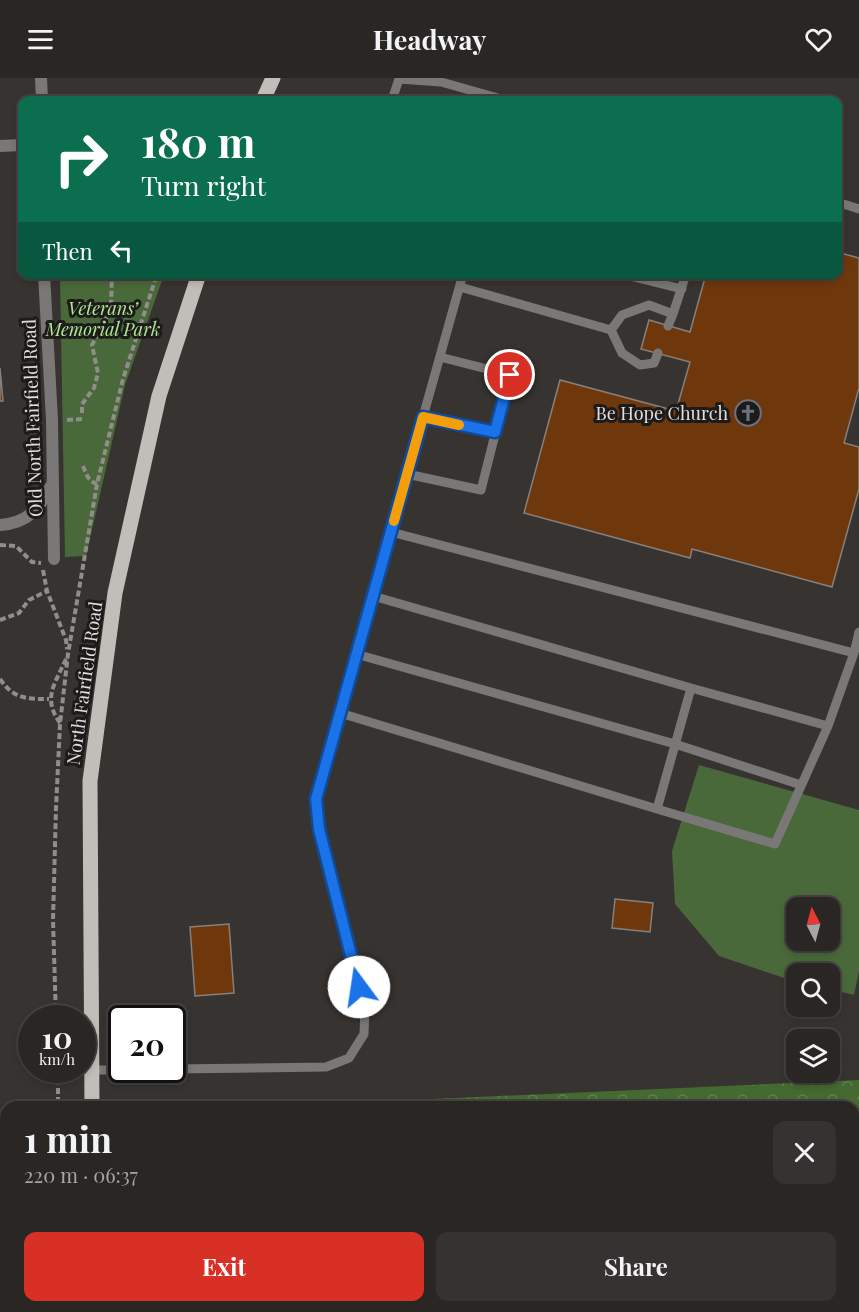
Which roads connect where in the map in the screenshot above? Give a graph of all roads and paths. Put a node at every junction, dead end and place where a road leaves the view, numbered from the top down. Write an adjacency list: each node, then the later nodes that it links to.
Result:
1 (41, 78): 3 (street)
2 (273, 78): 4 (main road)
3 (42, 96)
4 (265, 96)
5 (393, 96): 6 (lane)
6 (491, 96)
7 (18, 145): 8 (street)
8 (0, 146)
9 (842, 204): 10 (lane)
10 (859, 209)
11 (44, 279): 30 (street, Old North Fairfield Road)
12 (112, 279): 25 (path)
13 (155, 279): 31 (path)
14 (197, 279): 52 (main road, North Fairfield Road)
15 (462, 279): 18 (lane)
16 (642, 279): 19 (lane)
17 (685, 279): 19 (lane)
18 (460, 287): 22 (lane); 24 (lane)
19 (682, 289): 20 (lane)
20 (674, 314): 21 (lane); 22 (lane)
21 (668, 326)
22 (611, 330): 23 (lane)
23 (658, 353)
24 (440, 357): 26 (lane); 27 (lane)
25 (82, 413)
26 (423, 417): 27 (lane); 29 (lane)
27 (495, 432): 29 (lane)
28 (83, 466): 31 (path)
29 (407, 474): 33 (lane)
30 (53, 482): 32 (street); 34 (street, Old North Fairfield Road)
31 (97, 484): 40 (path)
32 (0, 525)
33 (391, 532): 36 (lane); 39 (lane)
34 (48, 561): 35 (path)
35 (47, 591): 37 (path); 40 (path)
36 (373, 596): 41 (lane); 43 (lane)
37 (0, 620)
38 (859, 632): 39 (lane)
39 (854, 653): 47 (lane)
40 (68, 654): 44 (path); 46 (path)
41 (357, 654): 45 (lane); 48 (lane)
42 (0, 679): 44 (path)
43 (692, 688): 47 (lane); 48 (lane)
44 (49, 699): 46 (path)
45 (340, 713): 50 (lane); 53 (lane)
46 (60, 724): 51 (path)
47 (828, 726): 49 (lane)
48 (675, 744): 49 (lane); 50 (lane)
49 (801, 785): 50 (lane)
50 (657, 809)
51 (56, 1005)
52 (92, 1005)
53 (186, 1069)
54 (58, 1083): 56 (path)
55 (92, 1083): 57 (main road, North Fairfield Road)
56 (58, 1101)
57 (92, 1101)

